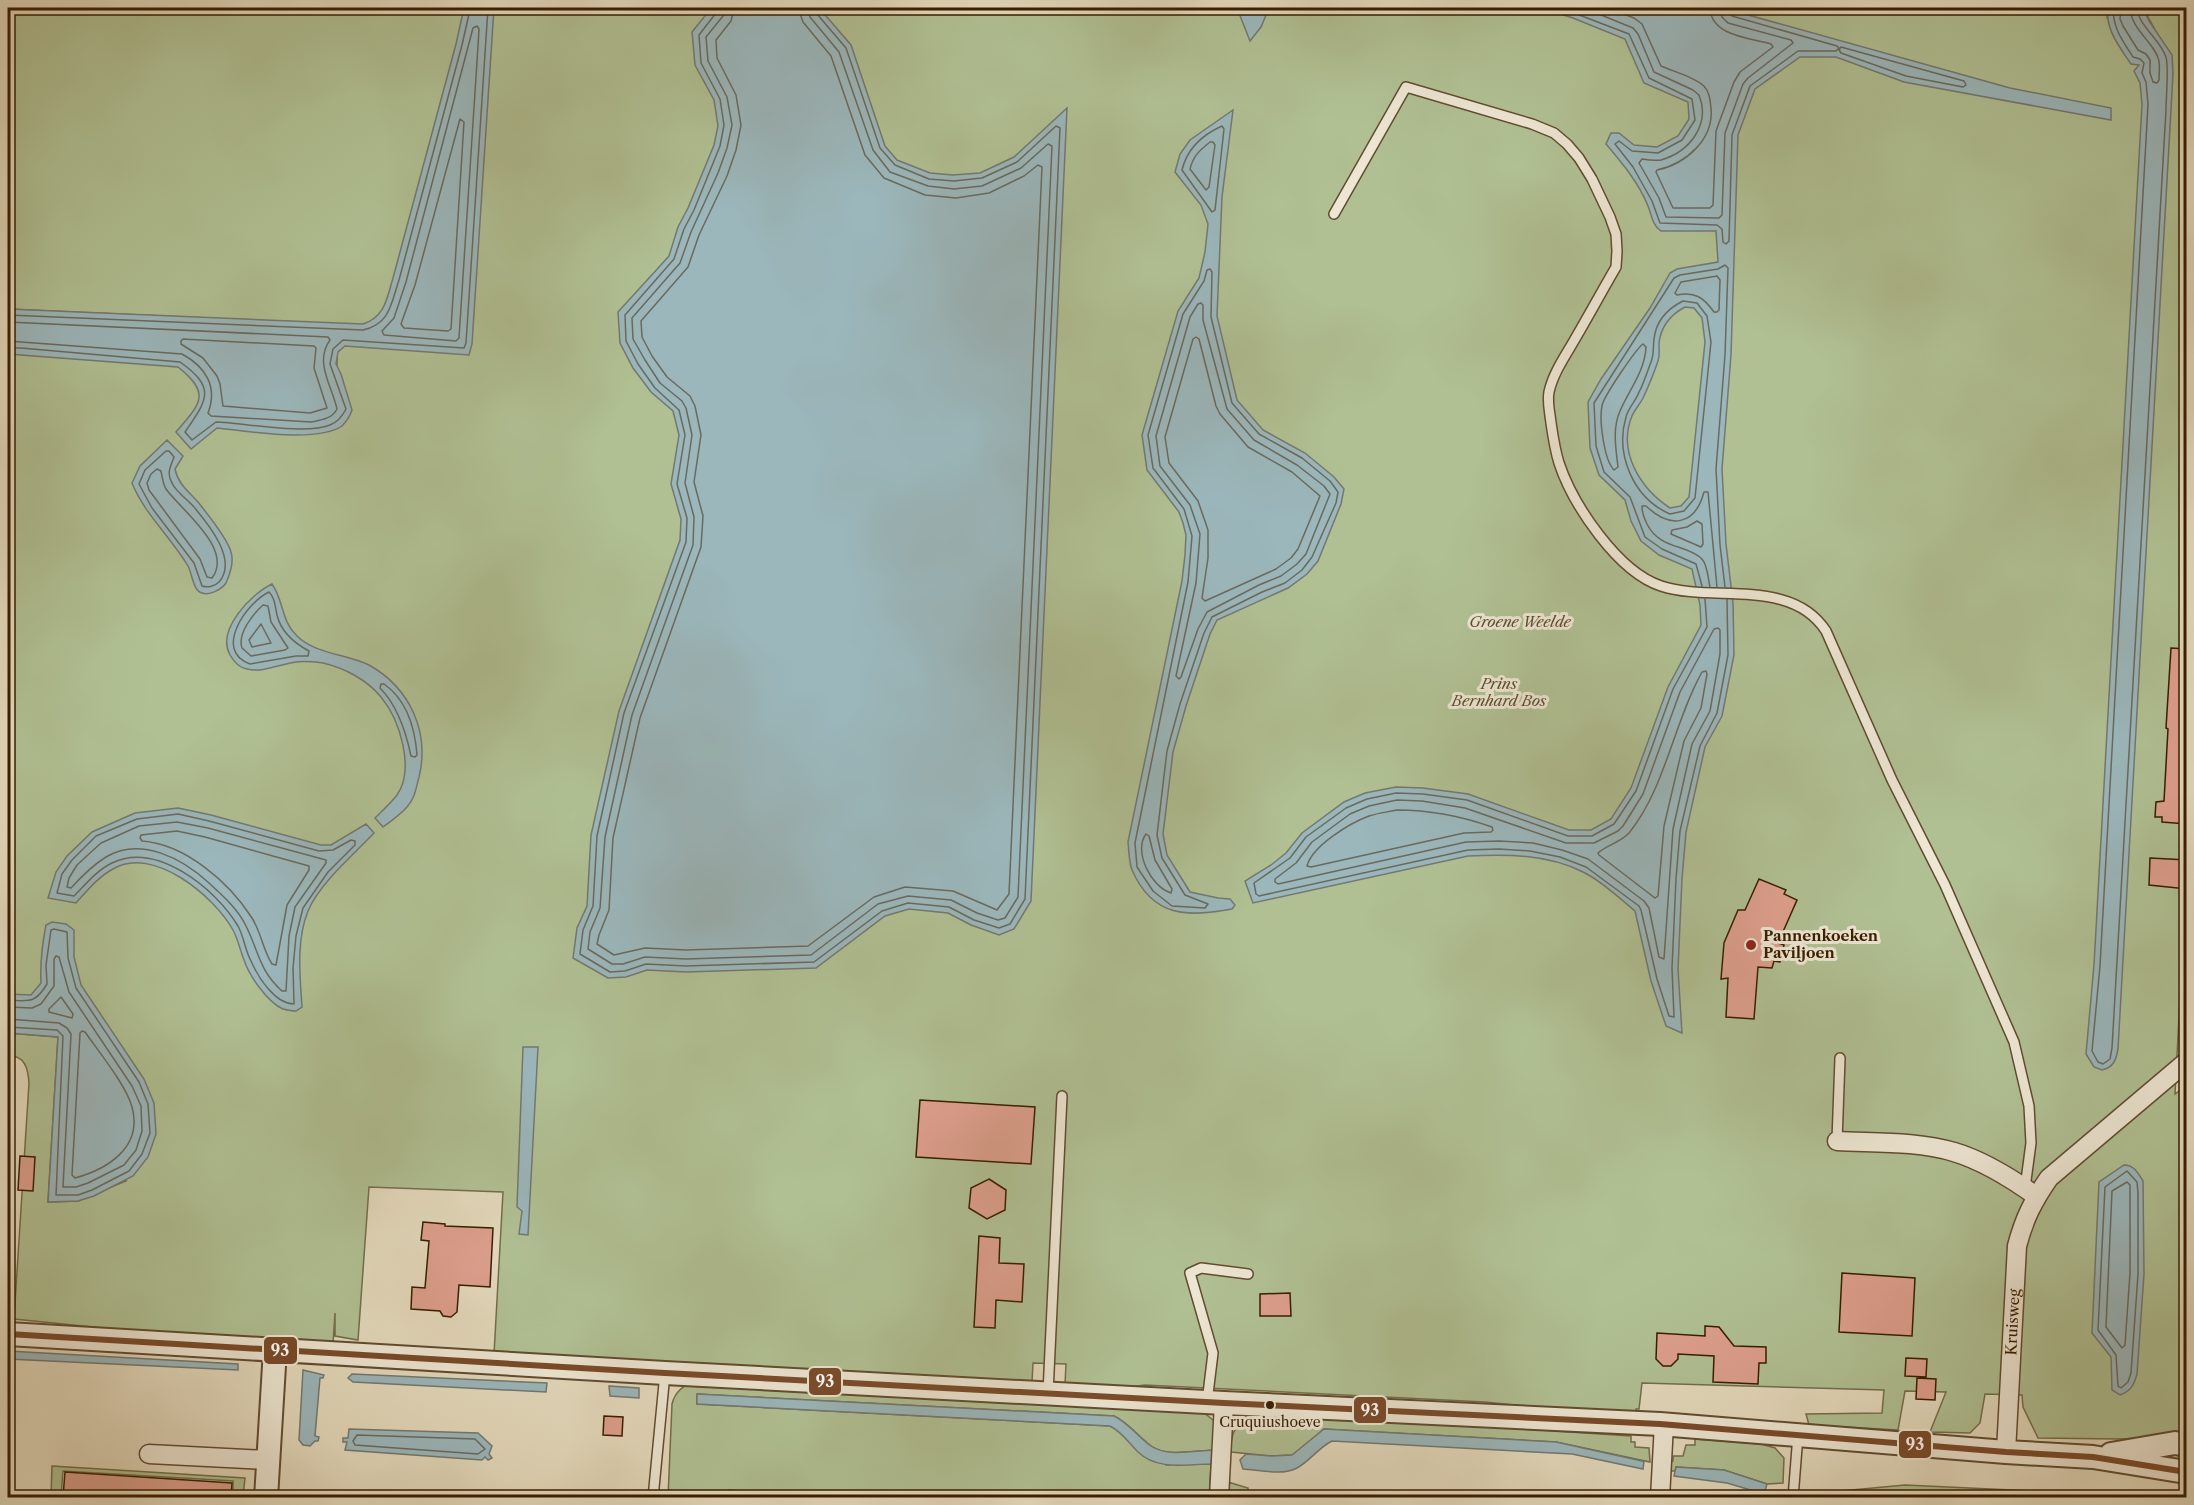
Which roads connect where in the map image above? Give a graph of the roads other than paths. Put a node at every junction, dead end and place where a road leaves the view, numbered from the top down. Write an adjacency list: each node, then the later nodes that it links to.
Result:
1 (1334, 213): 6 (lane)
2 (1840, 1058): 5 (lane)
3 (2187, 1062): 6 (street, Kruisweg)
4 (1062, 1096): 11 (lane)
5 (1837, 1141): 6 (street)
6 (2030, 1192): 16 (street, Kruisweg)
7 (1248, 1274): 12 (lane)
8 (8, 1334): 9 (street)
9 (274, 1349): 10 (street); 19 (street)
10 (665, 1373): 11 (street); 22 (lane)
11 (1048, 1393): 12 (street)
12 (1216, 1403): 13 (street); 23 (street)
13 (1664, 1424): 14 (street); 24 (street)
14 (1798, 1435): 16 (street); 25 (lane)
15 (2187, 1445): 18 (street)
16 (2006, 1452): 18 (street)
17 (150, 1454): 19 (street)
18 (2093, 1457): 20 (street)
19 (268, 1460): 21 (street)
20 (2187, 1472)
21 (266, 1497)
22 (653, 1497)
23 (1219, 1497)
24 (1660, 1497)
25 (1793, 1497)

